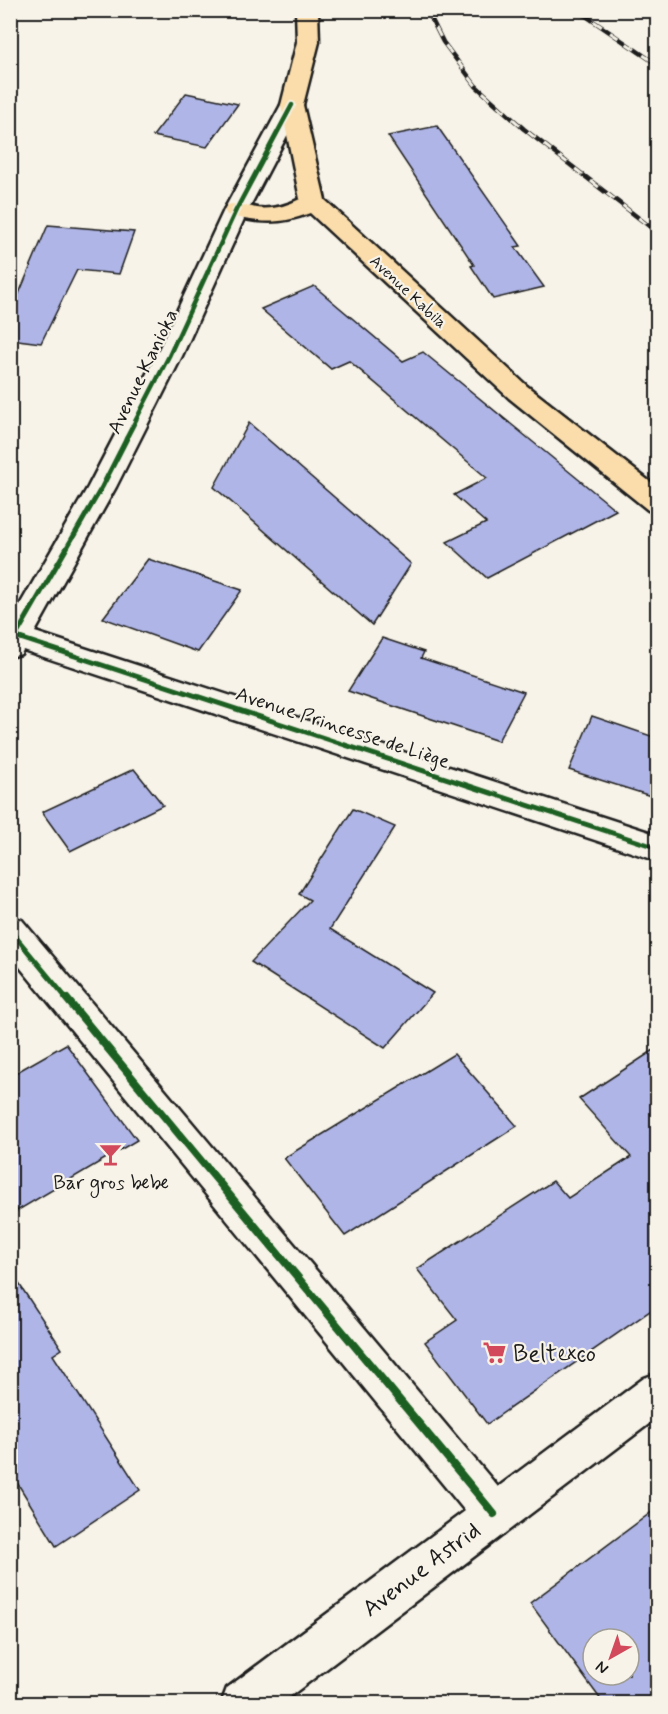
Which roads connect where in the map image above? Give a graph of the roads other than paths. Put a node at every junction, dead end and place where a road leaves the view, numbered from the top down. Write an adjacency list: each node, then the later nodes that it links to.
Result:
1 (307, 10): 2 (highway)
2 (292, 105): 3 (highway); 4 (street, Avenue Kanioka)
3 (313, 202): 4 (highway); 5 (highway, Avenue Kabila)
4 (236, 210): 6 (street, Avenue Kanioka)
5 (657, 503)
6 (14, 641): 7 (street, Avenue Princesse de Liège)
7 (657, 848)
8 (10, 930): 10 (street)
9 (657, 1392): 10 (street, Avenue Astrid)
10 (494, 1514): 11 (street, Avenue Astrid)
11 (243, 1704)

